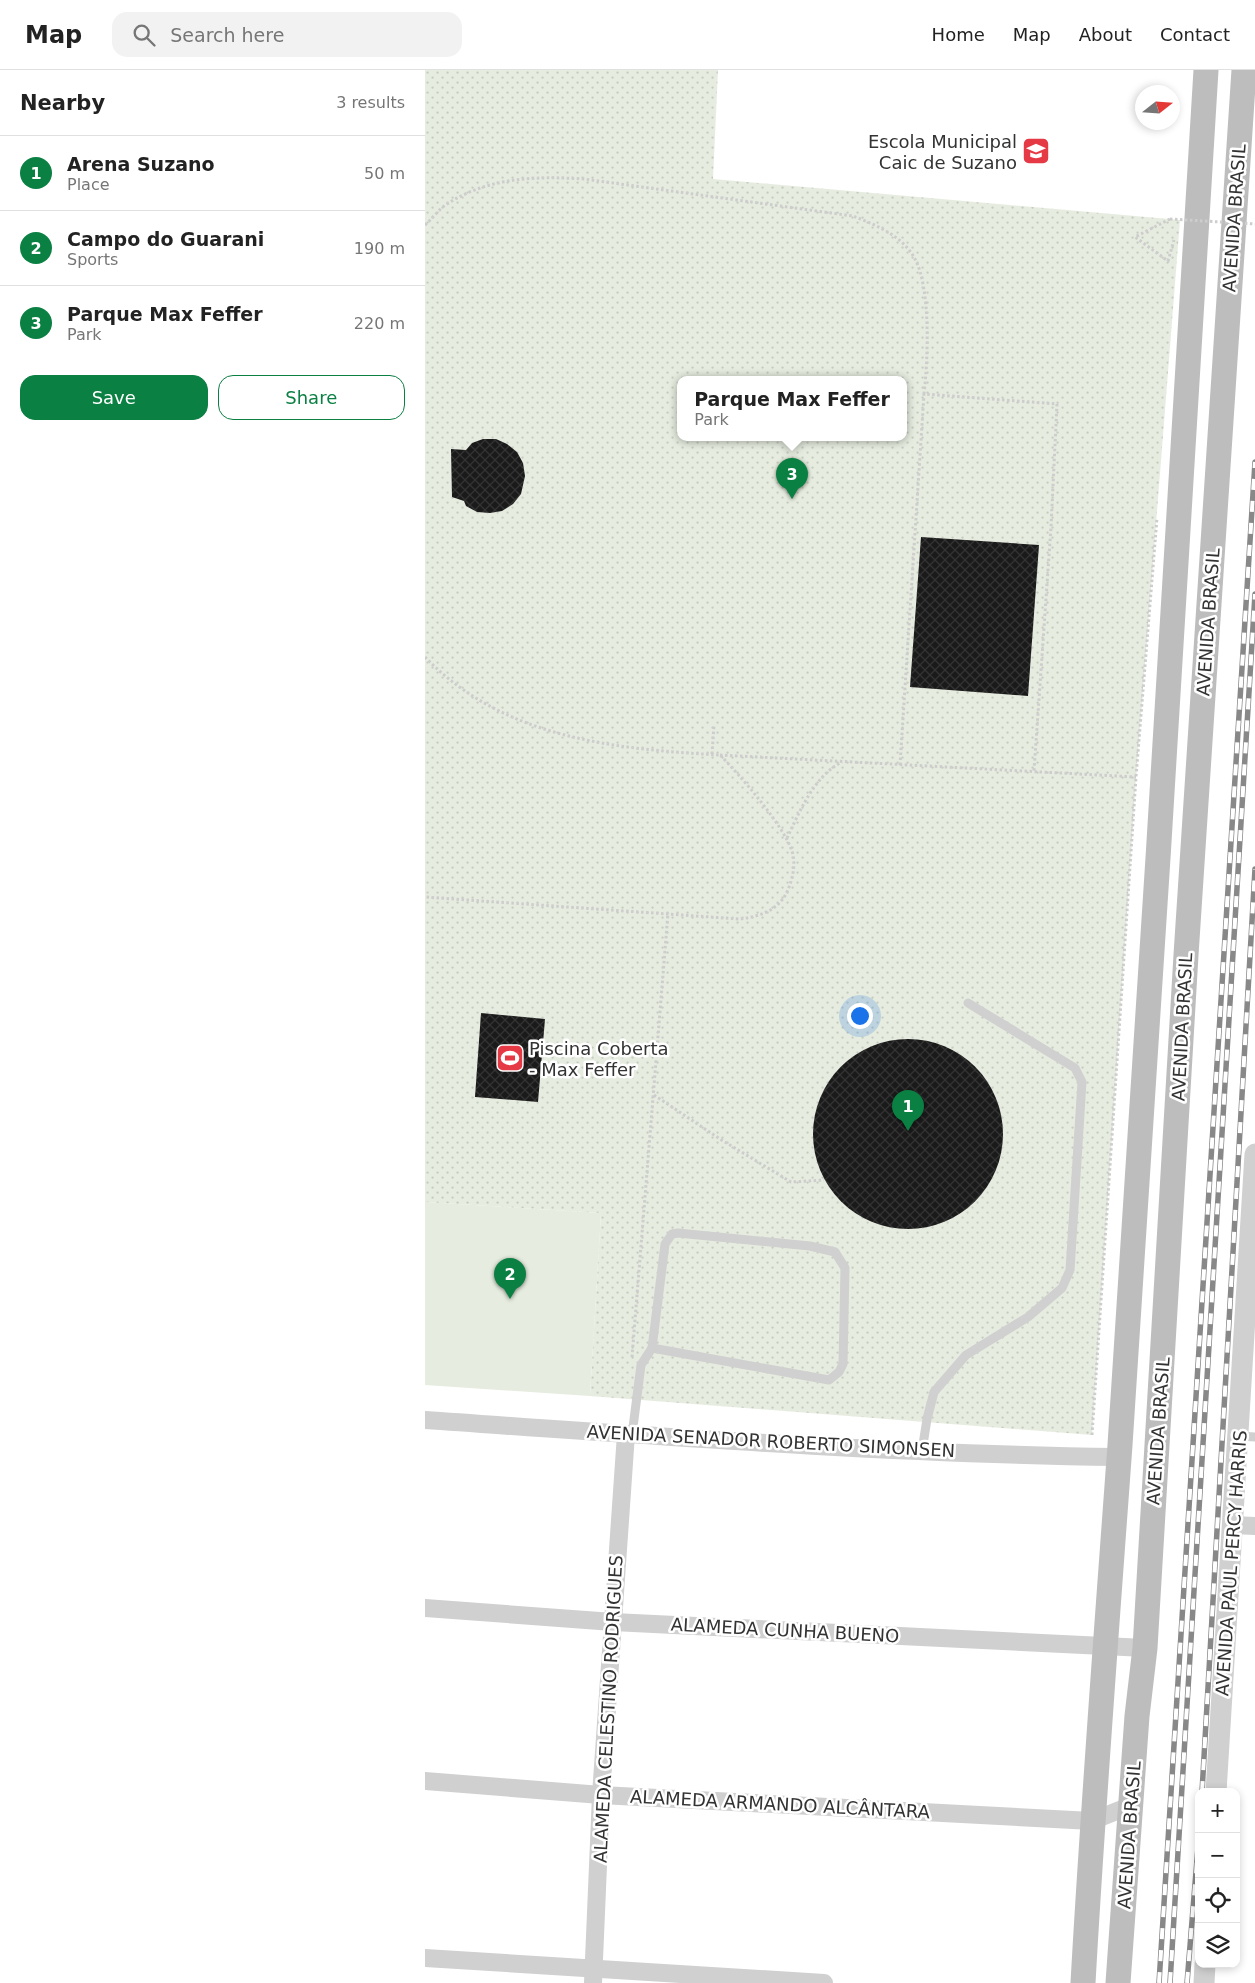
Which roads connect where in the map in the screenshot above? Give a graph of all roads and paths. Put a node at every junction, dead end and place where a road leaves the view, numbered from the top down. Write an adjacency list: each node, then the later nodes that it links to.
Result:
1 (1206, 70): 9 (main road, AVENIDA BRASIL)
2 (1244, 70): 8 (main road, AVENIDA BRASIL)
3 (1180, 220): 4 (path, bridge); 6 (path); 7 (path, bridge)
4 (1255, 224)
5 (425, 225): 10 (path)
6 (1178, 228)
7 (1175, 236)
8 (1226, 324): 9 (main road); 23 (main road, AVENIDA BRASIL)
9 (1190, 336): 22 (main road, AVENIDA BRASIL)
10 (924, 394): 17 (path); 18 (path)
11 (1157, 509): 19 (path)
12 (425, 657): 14 (path)
13 (714, 725): 14 (path)
14 (712, 754): 15 (path)
15 (720, 755): 16 (path); 20 (path)
16 (843, 762): 17 (path); 20 (path)
17 (900, 765): 18 (path)
18 (1035, 771): 19 (path)
19 (1136, 777): 36 (path)
20 (787, 839): 24 (path)
21 (425, 897): 24 (path)
22 (1154, 899): 23 (main road); 25 (main road, AVENIDA BRASIL)
23 (1189, 910): 26 (main road, AVENIDA BRASIL)
24 (668, 913): 28 (path)
25 (1151, 948): 26 (main road); 39 (main road, AVENIDA BRASIL)
26 (1186, 956): 42 (main road, AVENIDA BRASIL)
27 (968, 1003): 38 (lane)
28 (654, 1094): 30 (path); 33 (path)
29 (1255, 1154): 31 (street, AVENIDA PAUL PERCY HARRIS)
30 (824, 1180)
31 (1252, 1257): 37 (street, AVENIDA PAUL PERCY HARRIS)
32 (652, 1348): 32 (lane); 35 (lane)
33 (631, 1366)
34 (425, 1420): 35 (street, AVENIDA SENADOR ROBERTO SIMONSEN)
35 (629, 1434): 38 (street, AVENIDA SENADOR ROBERTO SIMONSEN); 44 (street, ALAMEDA CELESTINO RODRIGUES)
36 (1092, 1435)
37 (1247, 1437): 40 (street, AVENIDA PAUL PERCY HARRIS)
38 (922, 1451): 39 (street, AVENIDA SENADOR ROBERTO SIMONSEN)
39 (1118, 1457): 42 (main road); 45 (main road, AVENIDA BRASIL)
40 (1233, 1524): 41 (street); 48 (street, AVENIDA PAUL PERCY HARRIS)
41 (1255, 1526)
42 (1151, 1530): 46 (main road, AVENIDA BRASIL)
43 (425, 1608): 44 (street, ALAMEDA CUNHA BUENO)
44 (613, 1622): 45 (street, ALAMEDA CUNHA BUENO); 49 (street, ALAMEDA CELESTINO RODRIGUES)
45 (1106, 1648): 46 (street, ALAMEDA CUNHA BUENO); 51 (main road, AVENIDA BRASIL)
46 (1145, 1648): 50 (main road, AVENIDA BRASIL)
47 (425, 1781): 49 (street, ALAMEDA ARMANDO ALCÂNTARA)
48 (1216, 1788)
49 (601, 1795): 51 (street, ALAMEDA ARMANDO ALCÂNTARA); 54 (street, ALAMEDA CELESTINO RODRIGUES)
50 (1132, 1804): 51 (street, ALAMEDA ARMANDO ALCÂNTARA); 55 (main road, AVENIDA BRASIL)
51 (1092, 1821): 57 (main road, AVENIDA BRASIL)
52 (425, 1958): 54 (street)
53 (1205, 1968): 58 (street)
54 (593, 1976): 56 (street)
55 (1116, 1982)
56 (824, 1983)
57 (1083, 1983)
58 (1204, 1983)

